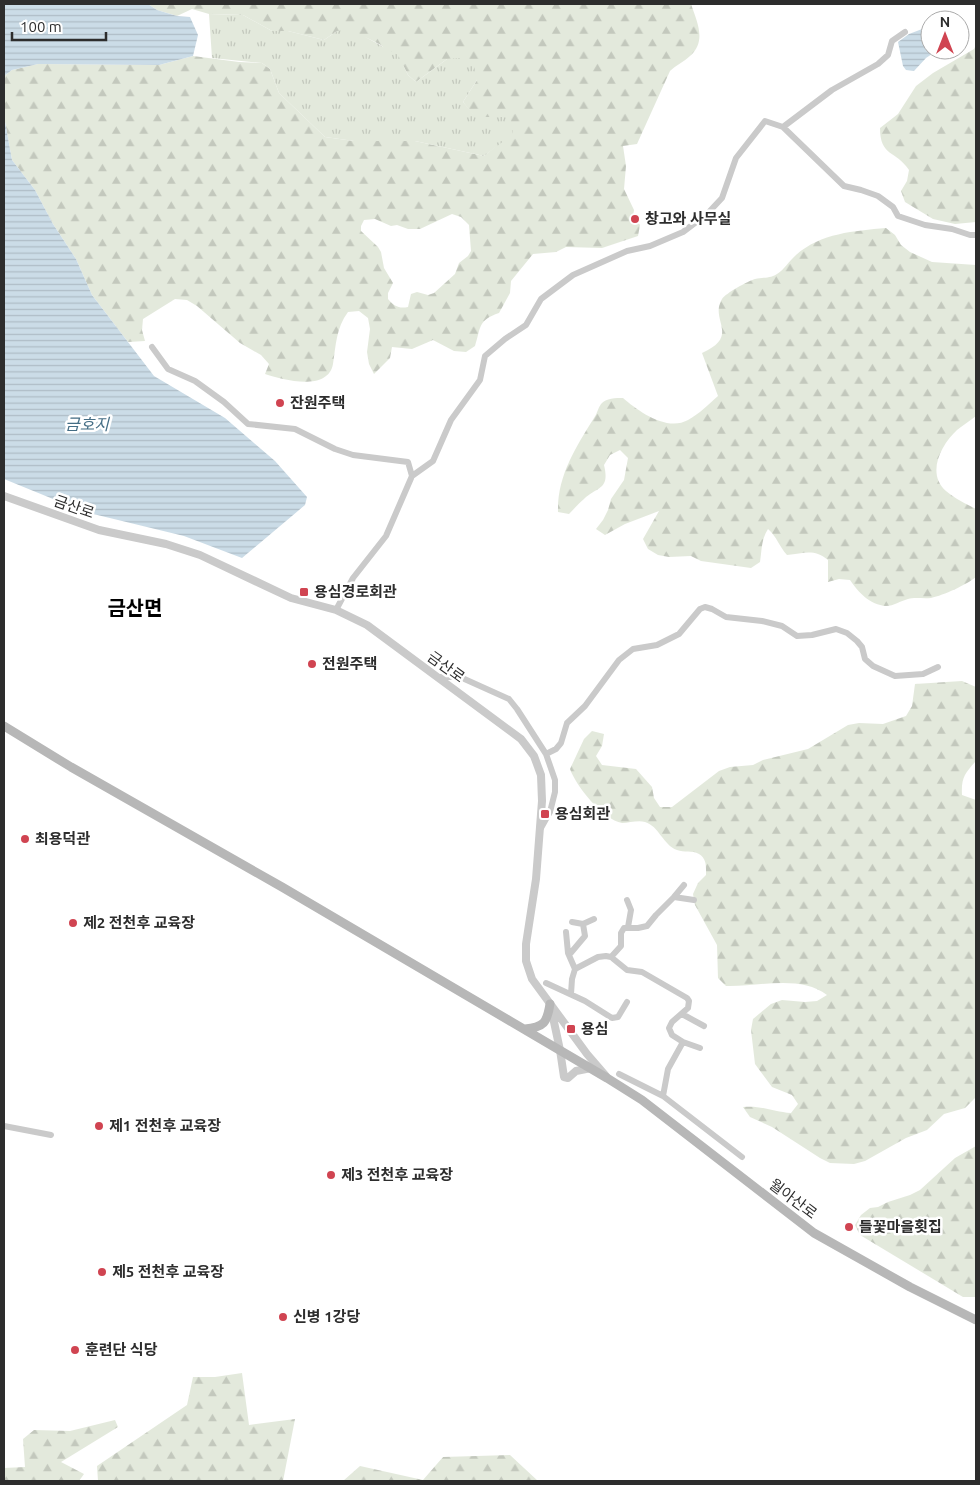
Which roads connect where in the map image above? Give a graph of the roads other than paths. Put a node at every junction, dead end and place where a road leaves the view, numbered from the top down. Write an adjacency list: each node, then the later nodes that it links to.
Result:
1 (905, 32): 2 (street)
2 (784, 127): 3 (street); 5 (street)
3 (976, 235)
4 (152, 347): 5 (street)
5 (412, 476): 7 (street)
6 (4, 496): 7 (street, 금산로)
7 (336, 610): 9 (street, 금산로)
8 (938, 667): 11 (street)
9 (438, 677): 11 (street); 12 (street, 금산로)
10 (4, 726): 31 (main road, 월아산로)
11 (546, 754): 12 (street)
12 (541, 828): 28 (street, 금산로)
13 (684, 885): 14 (street)
14 (674, 897): 16 (street); 20 (street)
15 (627, 900): 20 (street)
16 (694, 900)
17 (594, 919): 19 (street)
18 (572, 922): 19 (street)
19 (583, 924): 22 (street)
20 (628, 927): 23 (street)
21 (566, 932): 22 (street)
22 (569, 955): 24 (street)
23 (611, 957): 24 (street); 29 (street)
24 (575, 969): 26 (street)
25 (546, 983): 26 (street)
26 (571, 994): 27 (street)
27 (627, 1002)
28 (550, 1004): 31 (main road); 34 (street); 37 (street, 금산로)
29 (682, 1014): 30 (street); 32 (street)
30 (704, 1026)
31 (525, 1029): 34 (main road, 월아산로)
32 (683, 1042): 33 (street); 38 (street)
33 (700, 1048)
34 (560, 1050): 35 (main road, 월아산로); 35 (street)
35 (591, 1068): 37 (main road, 월아산로)
36 (619, 1074): 38 (street)
37 (607, 1078): 42 (main road, 월아산로)
38 (663, 1096): 41 (street)
39 (4, 1126): 40 (street)
40 (51, 1135)
41 (742, 1158)
42 (976, 1320)

